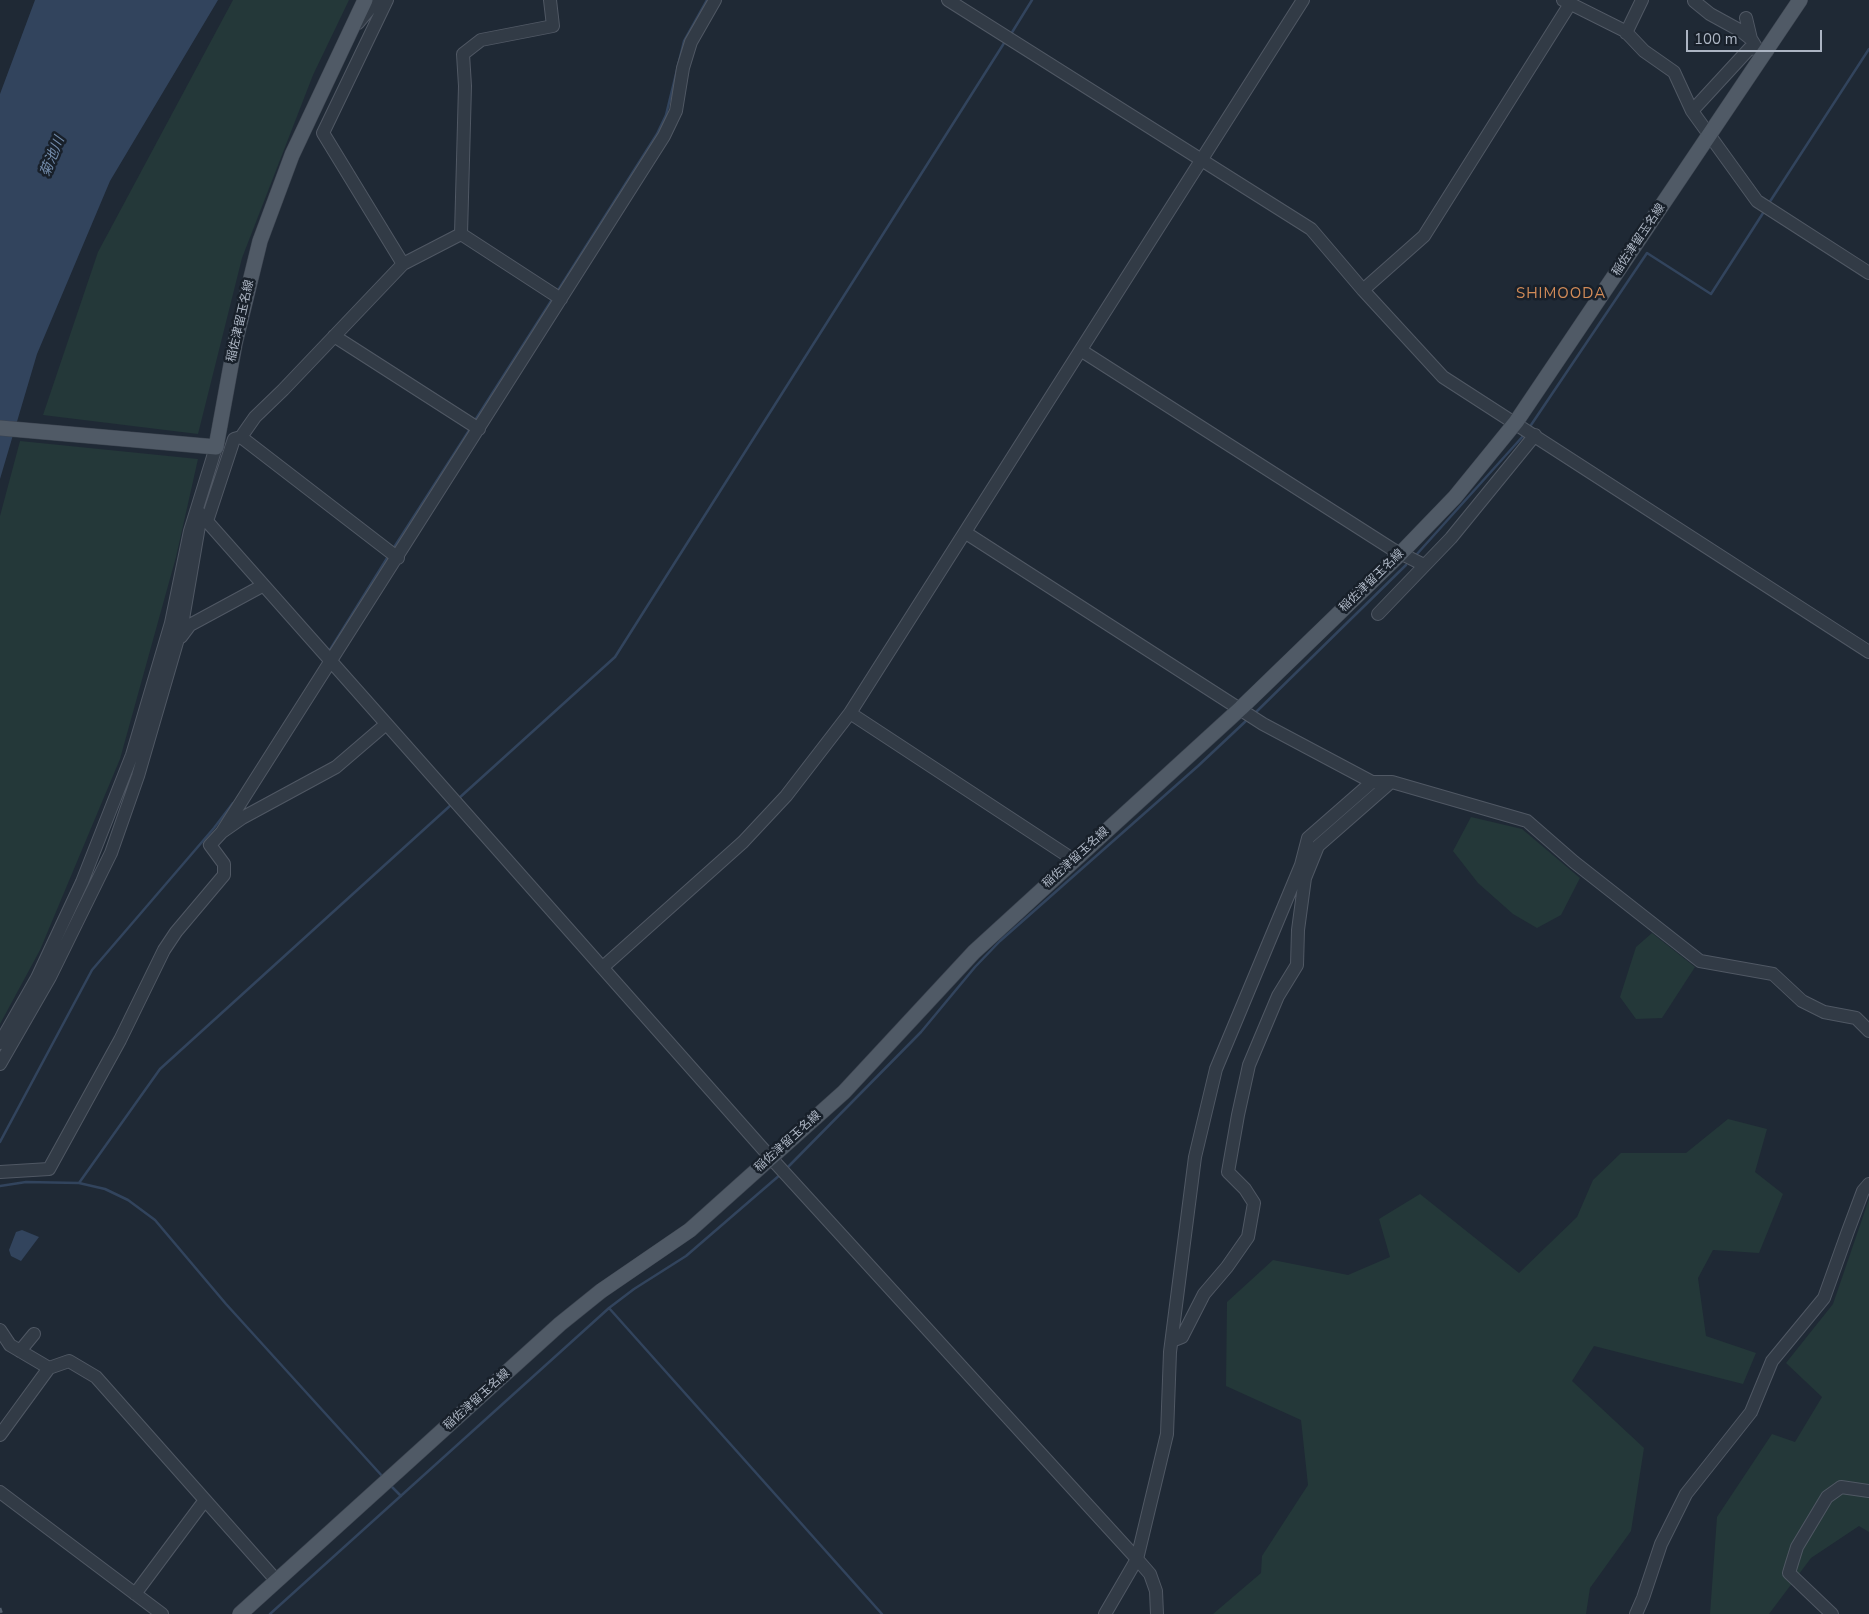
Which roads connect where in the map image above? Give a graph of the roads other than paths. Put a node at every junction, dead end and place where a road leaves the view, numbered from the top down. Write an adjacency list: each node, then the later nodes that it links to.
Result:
1 (366, 0): 14 (main road, 稲佐津留玉名線)
2 (377, 0): 14 (street)
3 (388, 0): 20 (street)
4 (550, 0): 19 (street)
5 (716, 0): 23 (street)
6 (948, 0): 18 (street)
7 (1303, 0): 18 (street)
8 (1642, 0): 13 (street)
9 (1800, 0): 15 (main road, 稲佐津留玉名線)
10 (1694, 1): 15 (street)
11 (1574, 3): 13 (street); 22 (street)
12 (1746, 18): 15 (street)
13 (1626, 32): 16 (street)
14 (350, 33): 31 (main road, 稲佐津留玉名線)
15 (1758, 46): 16 (street); 17 (main road, 稲佐津留玉名線)
16 (1692, 111): 17 (street)
17 (1710, 135): 21 (street); 26 (main road, 稲佐津留玉名線)
18 (1202, 160): 22 (street); 25 (street)
19 (461, 234): 20 (street); 23 (street)
20 (403, 264): 24 (street)
21 (1869, 273)
22 (1363, 290): 26 (street)
23 (557, 296): 27 (street)
24 (334, 336): 27 (street); 30 (street)
25 (1082, 351): 33 (street); 35 (street)
26 (1517, 423): 29 (street); 35 (main road, 稲佐津留玉名線)
27 (474, 426): 34 (street)
28 (0, 428): 31 (main road)
29 (1534, 435): 36 (street); 40 (street)
30 (241, 437): 32 (street); 34 (street)
31 (216, 447): 32 (street)
32 (201, 515): 37 (street); 39 (street); 51 (street)
33 (966, 533): 42 (street); 43 (street)
34 (393, 554): 41 (street)
35 (1400, 554): 36 (street); 43 (main road, 稲佐津留玉名線)
36 (1424, 566): 38 (street)
37 (262, 586): 39 (street); 41 (street)
38 (1378, 614)
39 (177, 643): 52 (street)
40 (1869, 652)
41 (330, 663): 44 (street); 47 (street)
42 (850, 713): 48 (street); 49 (street)
43 (1248, 714): 45 (street); 48 (main road, 稲佐津留玉名線)
44 (385, 725): 47 (street); 49 (street)
45 (1372, 782): 46 (street); 58 (street)
46 (1391, 782): 50 (street); 58 (street)
47 (222, 832): 54 (street)
48 (1074, 860): 53 (main road, 稲佐津留玉名線)
49 (603, 967): 53 (street)
50 (1869, 1032)
51 (0, 1043)
52 (0, 1064)
53 (779, 1166): 65 (street); 66 (main road, 稲佐津留玉名線)
54 (0, 1172)
55 (1869, 1184): 72 (street)
56 (0, 1330): 59 (street)
57 (34, 1334): 59 (street)
58 (1172, 1341): 65 (street)
59 (20, 1351): 60 (street)
60 (49, 1368): 61 (street); 64 (street)
61 (0, 1434)
62 (1869, 1491): 73 (street)
63 (0, 1492): 67 (street)
64 (205, 1500): 66 (street); 67 (street)
65 (1137, 1559): 70 (street); 71 (street)
66 (276, 1580): 69 (main road, 稲佐津留玉名線)
67 (135, 1594): 68 (street)
68 (162, 1614)
69 (240, 1614)
70 (1106, 1614)
71 (1157, 1614)
72 (1636, 1614)
73 (1832, 1614)

